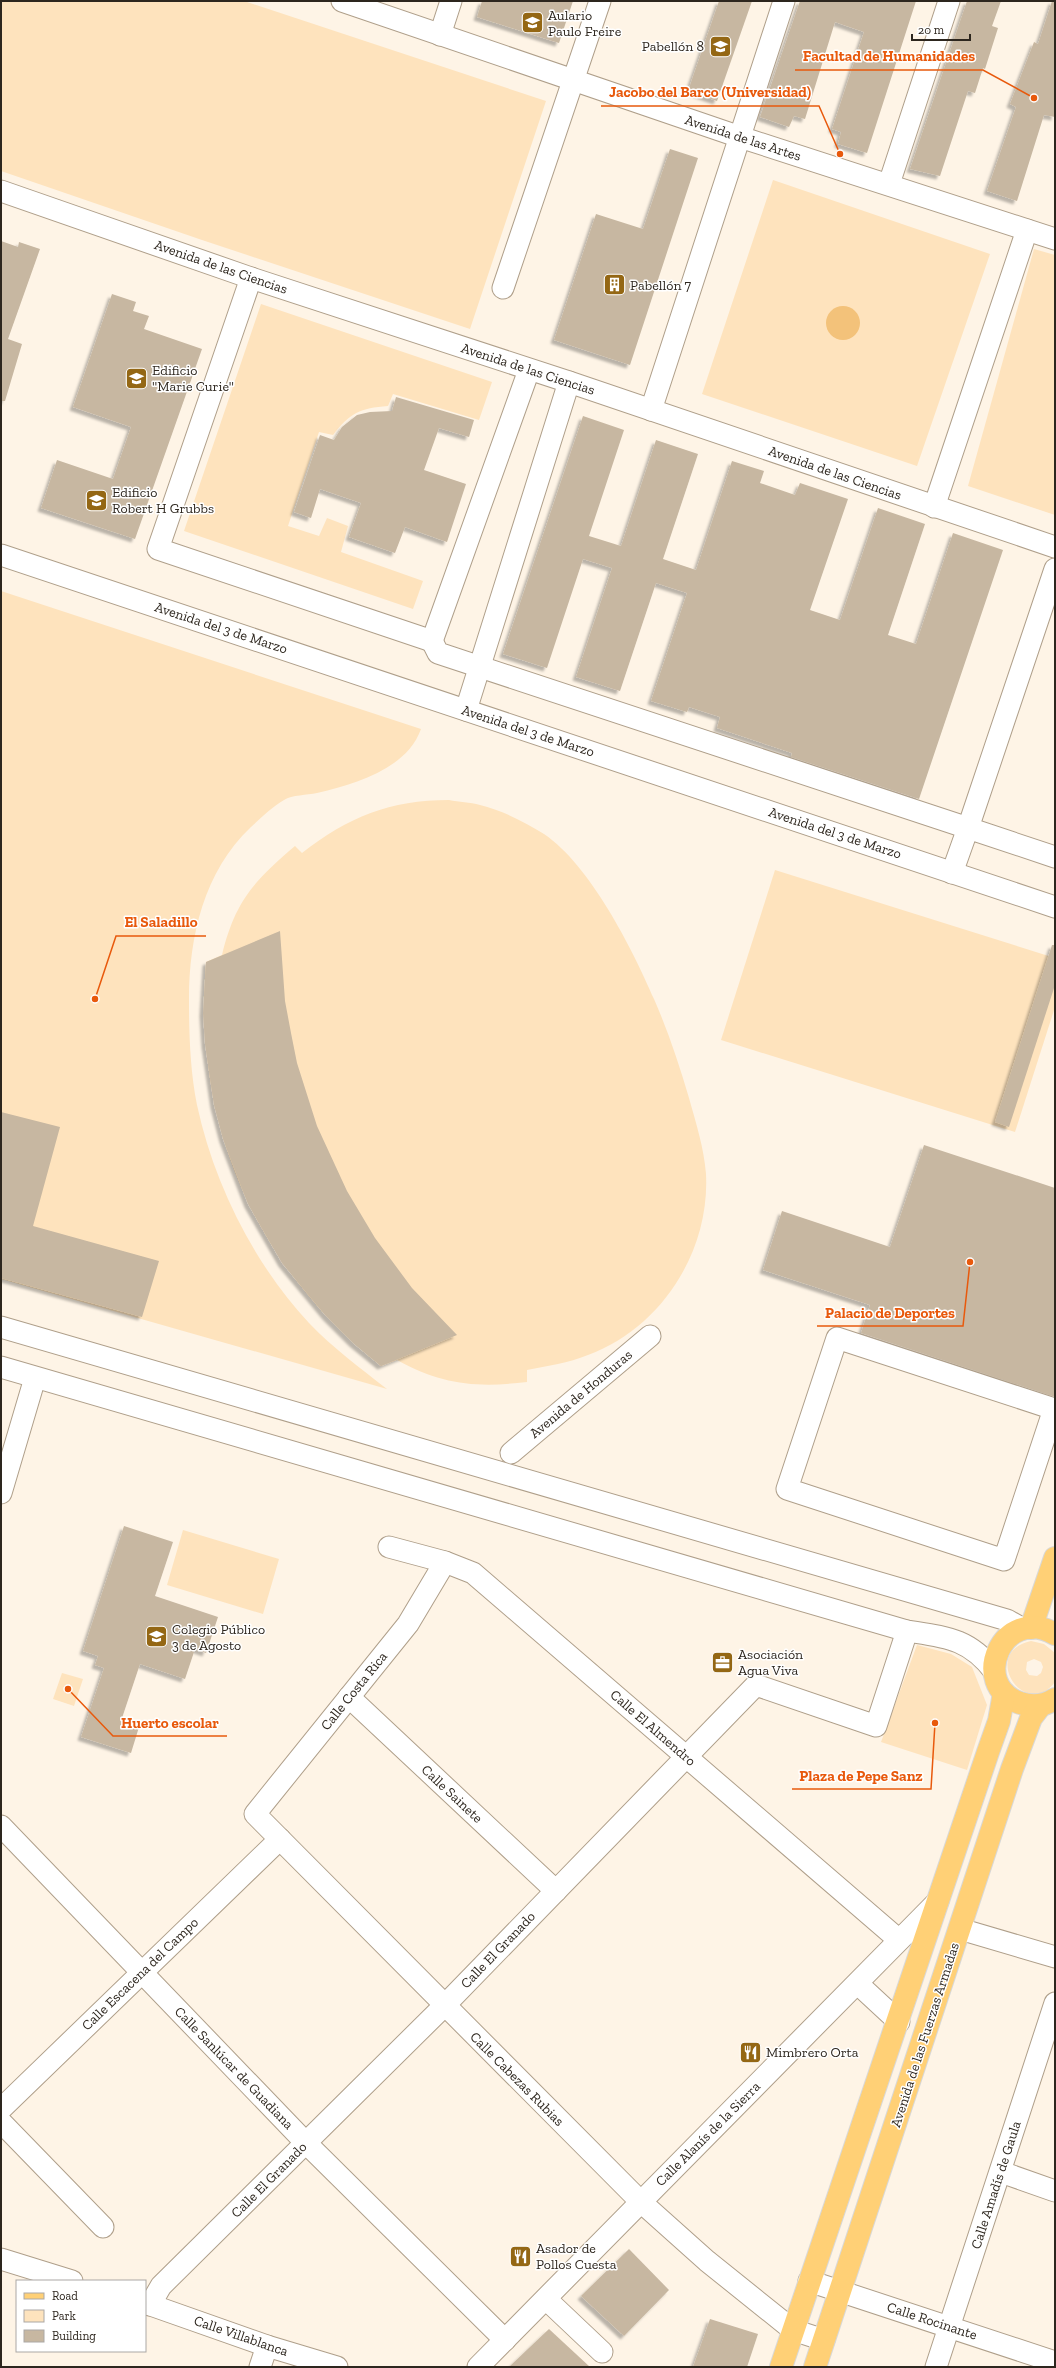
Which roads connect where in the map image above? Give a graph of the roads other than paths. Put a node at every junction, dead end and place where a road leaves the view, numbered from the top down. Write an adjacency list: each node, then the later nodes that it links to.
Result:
1 (342, 1): 6 (street, Avenida de las Artes)
2 (451, 1): 6 (street)
3 (600, 1): 7 (street)
4 (784, 1): 8 (street)
5 (949, 1): 9 (street)
6 (440, 35): 7 (street, Avenida de las Artes)
7 (573, 80): 8 (street, Avenida de las Artes); 14 (street)
8 (740, 138): 9 (street, Avenida de las Artes); 17 (street)
9 (889, 184): 11 (street, Avenida de las Artes)
10 (1, 191): 13 (street, Avenida de las Ciencias)
11 (1027, 230): 12 (street, Avenida de las Artes); 18 (street)
12 (1055, 239)
13 (251, 278): 15 (street, Avenida de las Ciencias); 22 (street)
14 (503, 288)
15 (529, 370): 16 (street, Avenida de las Ciencias); 22 (street)
16 (569, 382): 17 (street, Avenida de las Ciencias); 23 (street)
17 (651, 410): 18 (street, Avenida de las Ciencias)
18 (934, 507): 19 (street, Avenida de las Ciencias)
19 (1055, 547)
20 (1, 555): 24 (street, Avenida del 3 de Marzo)
21 (1055, 569): 25 (street)
22 (432, 641): 23 (street)
23 (480, 667): 24 (street); 25 (street)
24 (466, 710): 27 (street, Avenida del 3 de Marzo)
25 (968, 828): 26 (street); 27 (street)
26 (1055, 858)
27 (952, 873): 28 (street, Avenida del 3 de Marzo)
28 (1055, 907)
29 (1, 1326): 39 (street)
30 (650, 1336): 34 (street, Avenida de Honduras)
31 (837, 1338): 31 (street)
32 (1, 1367): 33 (street)
33 (35, 1378): 35 (street); 40 (street)
34 (511, 1453)
35 (1, 1492)
36 (389, 1547): 38 (street, Calle El Almendro)
37 (1055, 1558): 39 (main road)
38 (445, 1562): 44 (street, Calle Costa Rica); 46 (street, Calle El Almendro)
39 (1027, 1628): 41 (main road); 42 (main road)
40 (907, 1631): 42 (street); 46 (street, Calle El Granado)
41 (1055, 1634)
42 (994, 1671): 43 (main road)
43 (1004, 1693): 45 (main road); 51 (main road, Avenida de las Fuerzas Armadas)
44 (349, 1697): 47 (street, Calle Costa Rica); 50 (street, Calle Sainete)
45 (1048, 1702): 52 (main road, Avenida de las Fuerzas Armadas)
46 (686, 1756): 50 (street, Calle El Granado); 53 (street, Calle El Almendro)
47 (254, 1814): 49 (street, Calle Cabezas Rubias)
48 (1, 1826): 55 (street, Calle Sanlúcar de Guadiana)
49 (280, 1839): 55 (street, Calle Escacena del Campo); 58 (street, Calle Cabezas Rubias)
50 (556, 1891): 58 (street, Calle El Granado)
51 (938, 1901): 53 (street, Calle Alanís de la Sierra); 59 (main road, Avenida de las Fuerzas Armadas)
52 (960, 1929): 54 (street); 71 (main road, Avenida de las Fuerzas Armadas)
53 (900, 1940): 56 (street, Calle Alanís de la Sierra)
54 (1055, 1957)
55 (142, 1972): 61 (street, Calle Escacena del Campo); 63 (street, Calle Sanlúcar de Guadiana)
56 (858, 1984): 59 (street, Avenida de las Fuerzas Armadas); 66 (street, Calle Alanís de la Sierra)
57 (1055, 2003): 60 (street, Calle Amadís de Gaula)
58 (444, 2006): 63 (street, Calle El Granado); 66 (street, Calle Cabezas Rubias)
59 (899, 2022): 70 (main road, Avenida de las Fuerzas Armadas)
60 (1050, 2034): 64 (street, Calle Amadís de Gaula)
61 (1, 2108)
62 (1, 2122): 67 (street)
63 (306, 2143): 73 (street, Calle El Granado); 76 (street, Calle Sanlúcar de Guadiana)
64 (1001, 2172): 65 (street); 74 (street, Calle Amadís de Gaula)
65 (1055, 2192)
66 (640, 2202): 72 (street, Calle Alanís de la Sierra); 75 (street, Calle Cabezas Rubias)
67 (103, 2227)
68 (1, 2260): 69 (street)
69 (69, 2280)
70 (809, 2281): 71 (street, Calle Rocinante); 75 (main road, Avenida de las Fuerzas Armadas)
71 (840, 2291): 74 (street, Calle Rocinante); 77 (main road, Avenida de las Fuerzas Armadas)
72 (546, 2299): 76 (street, Calle Alanís de la Sierra); 79 (street)
73 (148, 2304): 78 (street, Calle Villablanca)
74 (949, 2326): 80 (street, Calle Rocinante); 86 (street, Calle Amadís de Gaula)
75 (793, 2330): 77 (street); 84 (main road, Avenida de las Fuerzas Armadas)
76 (505, 2340): 83 (street, Calle Alanís de la Sierra)
77 (824, 2340): 85 (main road, Avenida de las Fuerzas Armadas)
78 (267, 2346): 81 (street); 82 (street, Calle Villablanca)
79 (602, 2352)
80 (1055, 2362)
81 (260, 2367)
82 (337, 2367)
83 (478, 2367)
84 (780, 2367)
85 (815, 2367)
86 (936, 2367)

